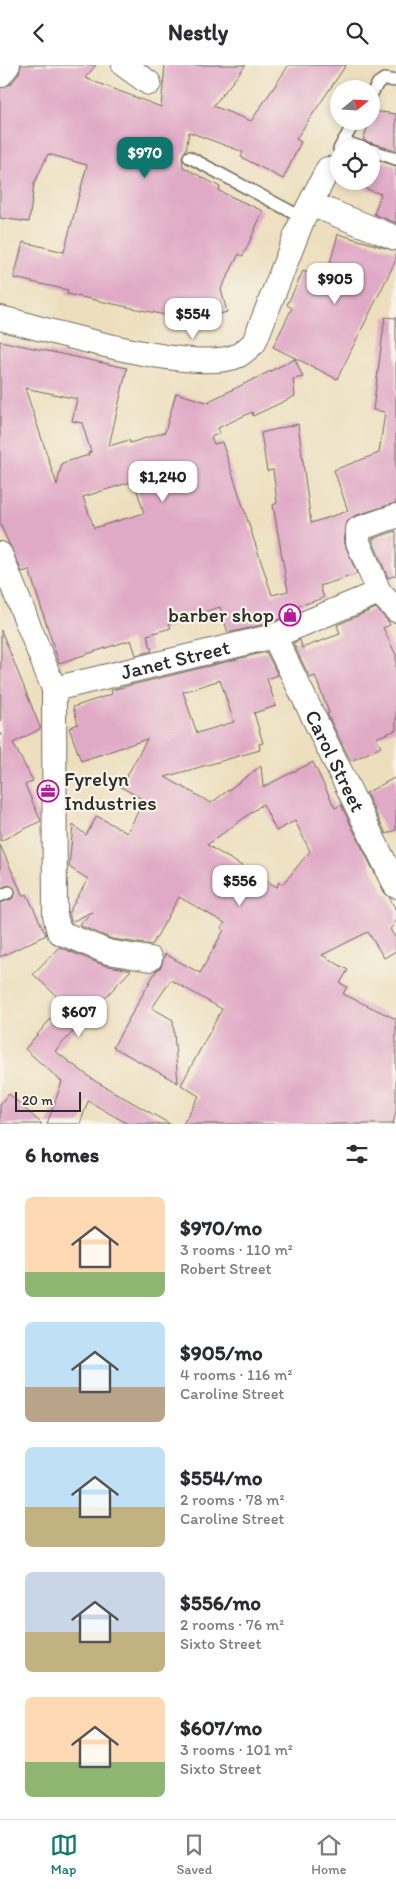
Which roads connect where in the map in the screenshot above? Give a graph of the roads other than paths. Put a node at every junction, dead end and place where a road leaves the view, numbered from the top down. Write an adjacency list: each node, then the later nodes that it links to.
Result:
1 (8, 65): 3 (street)
2 (124, 65): 6 (street)
3 (0, 75)
4 (396, 81): 5 (lane)
5 (380, 82)
6 (149, 83)
7 (380, 154): 9 (lane)
8 (189, 157): 11 (lane)
9 (396, 159)
10 (330, 166): 11 (street)
11 (307, 211): 12 (street); 13 (street)
12 (396, 238)
13 (0, 318)
14 (396, 516): 16 (street)
15 (0, 554): 19 (street)
16 (379, 592): 17 (street); 18 (street, Janet Street)
17 (396, 610)
18 (274, 636): 19 (street, Janet Street); 20 (street, Carol Street)
19 (54, 689): 21 (street)
20 (396, 886)
21 (150, 959)

